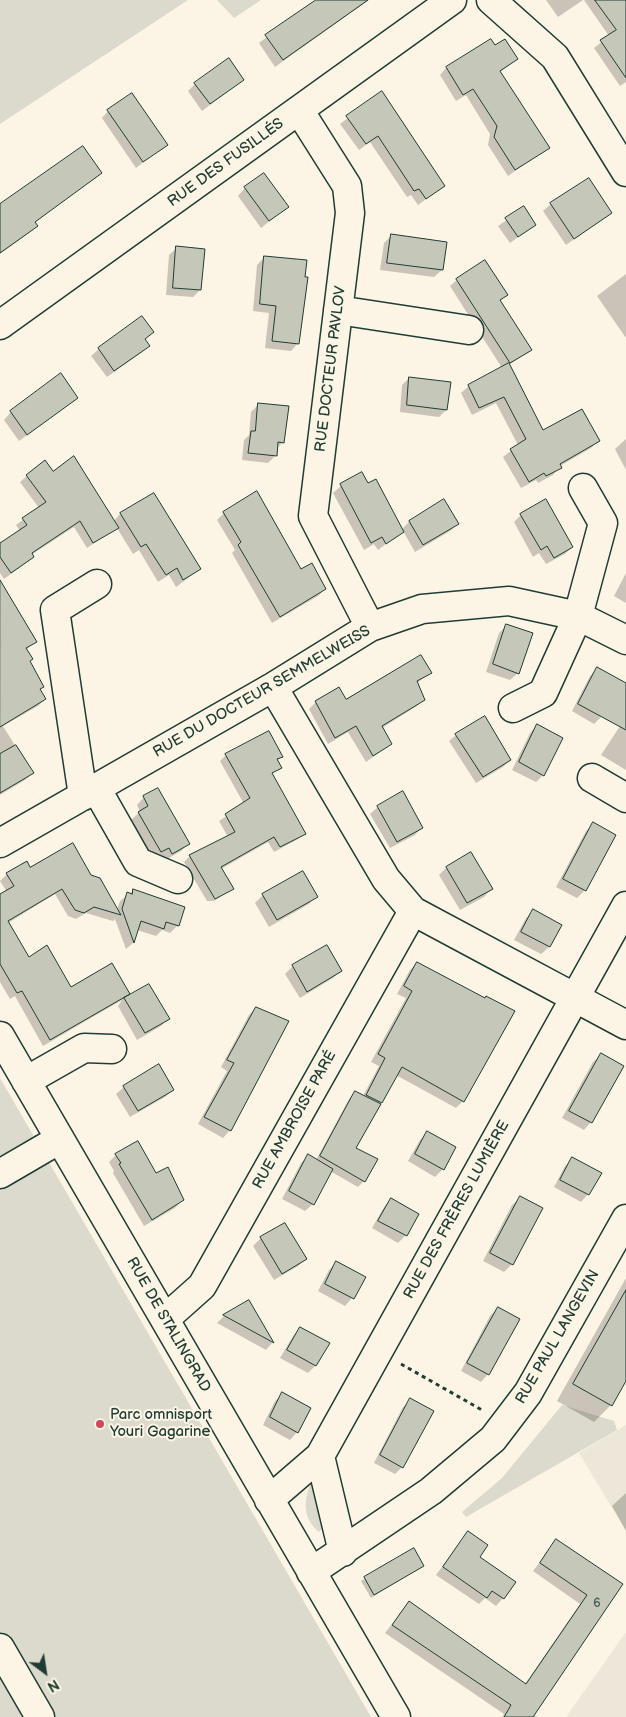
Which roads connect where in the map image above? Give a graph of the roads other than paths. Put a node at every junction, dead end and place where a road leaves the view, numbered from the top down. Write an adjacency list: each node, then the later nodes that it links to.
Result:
1 (452, 0): 3 (street, RUE DES FUSILLÉS)
2 (491, 0): 4 (street)
3 (299, 110): 5 (street, RUE DOCTEUR PAVLOV); 6 (street, RUE DES FUSILLÉS)
4 (620, 164)
5 (338, 310): 7 (street); 11 (street, RUE DOCTEUR PAVLOV)
6 (0, 325)
7 (469, 330)
8 (583, 488): 10 (street)
9 (97, 584): 16 (street)
10 (578, 616): 11 (street, RUE DU DOCTEUR SEMMELWEISS); 12 (street, RUE DU DOCTEUR SEMMELWEISS); 14 (street)
11 (370, 627): 13 (street, RUE DU DOCTEUR SEMMELWEISS)
12 (626, 640)
13 (273, 687): 16 (street, RUE DU DOCTEUR SEMMELWEISS); 21 (street)
14 (513, 708)
15 (592, 778): 17 (street)
16 (89, 792): 18 (street, RUE DU DOCTEUR SEMMELWEISS); 19 (street)
17 (626, 798)
18 (0, 843)
19 (178, 879)
20 (626, 906): 22 (street, RUE DES FRÈRES LUMIÈRE)
21 (412, 911): 22 (street); 30 (street, RUE AMBROISE PARÉ)
22 (576, 997): 23 (street); 31 (street, RUE DES FRÈRES LUMIÈRE)
23 (626, 1025)
24 (0, 1036): 26 (street, RUE DE STALINGRAD)
25 (112, 1050): 26 (street)
26 (26, 1081): 27 (street, RUE DE STALINGRAD)
27 (60, 1139): 28 (street); 30 (street, RUE DE STALINGRAD)
28 (0, 1174)
29 (626, 1219): 33 (street, RUE PAUL LANGEVIN)
30 (165, 1319): 32 (street, RUE DE STALINGRAD)
31 (320, 1456): 32 (street, RUE DES FRÈRES LUMIÈRE); 33 (street)
32 (270, 1500): 34 (street, RUE DE STALINGRAD)
33 (343, 1552): 34 (street, RUE PAUL LANGEVIN)
34 (311, 1572): 37 (street, RUE DE STALINGRAD)
35 (0, 1648): 36 (street)
36 (40, 1717)
37 (396, 1717)

